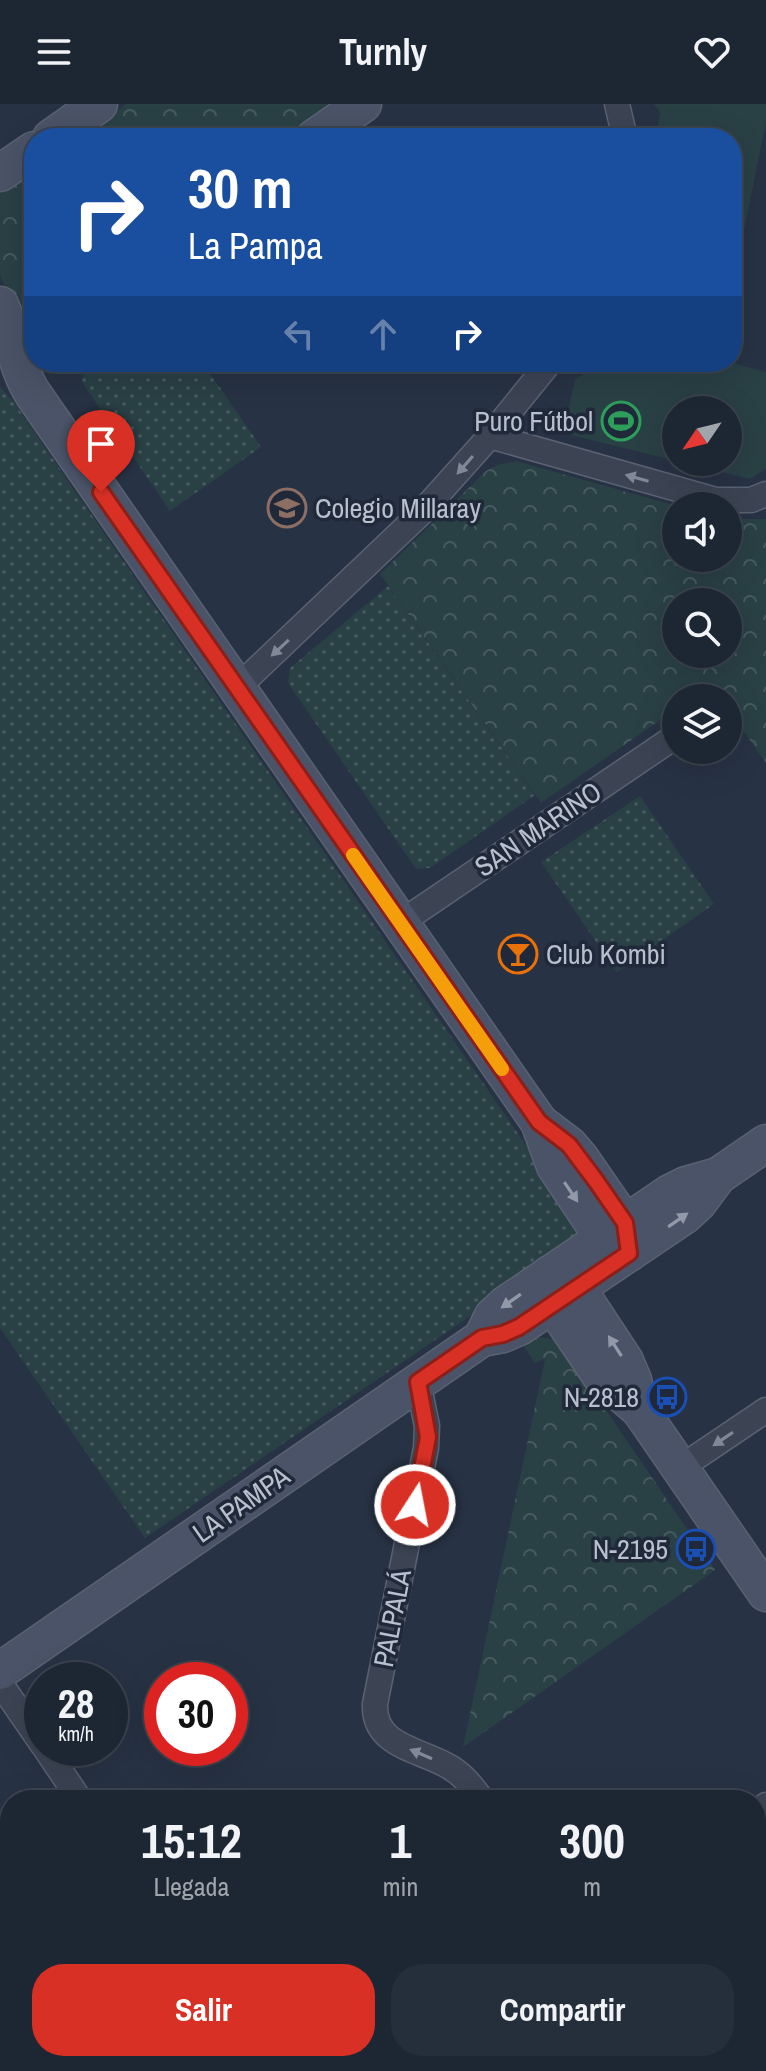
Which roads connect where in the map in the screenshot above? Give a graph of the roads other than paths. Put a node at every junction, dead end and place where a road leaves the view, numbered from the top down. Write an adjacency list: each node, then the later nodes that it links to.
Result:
1 (99, 104): 4 (street)
2 (363, 104): 5 (street)
3 (617, 104): 6 (street)
4 (65, 128)
5 (328, 128)
6 (623, 128)
7 (24, 157): 8 (street)
8 (0, 173)
9 (0, 305): 10 (street)
10 (16, 344): 14 (street)
11 (542, 372): 12 (street)
12 (490, 436): 13 (street, one-way to 12); 14 (street, one-way to 14)
13 (766, 494)
14 (237, 688): 16 (street)
15 (662, 745): 16 (street, SAN MARINO)
16 (400, 923): 18 (street)
17 (766, 1143): 18 (street, LA PAMPA)
18 (619, 1238): 19 (street, LA PAMPA)
19 (560, 1289): 20 (street, LA PAMPA); 22 (street)
20 (418, 1382): 24 (street, LA PAMPA); 29 (street, PALPALÁ, one-way to 20)
21 (766, 1410): 22 (street, one-way to 22)
22 (680, 1468): 23 (street)
23 (766, 1593)
24 (0, 1671)
25 (0, 1683): 26 (street)
26 (24, 1718)
27 (57, 1766): 28 (street)
28 (73, 1790)
29 (475, 1790)

